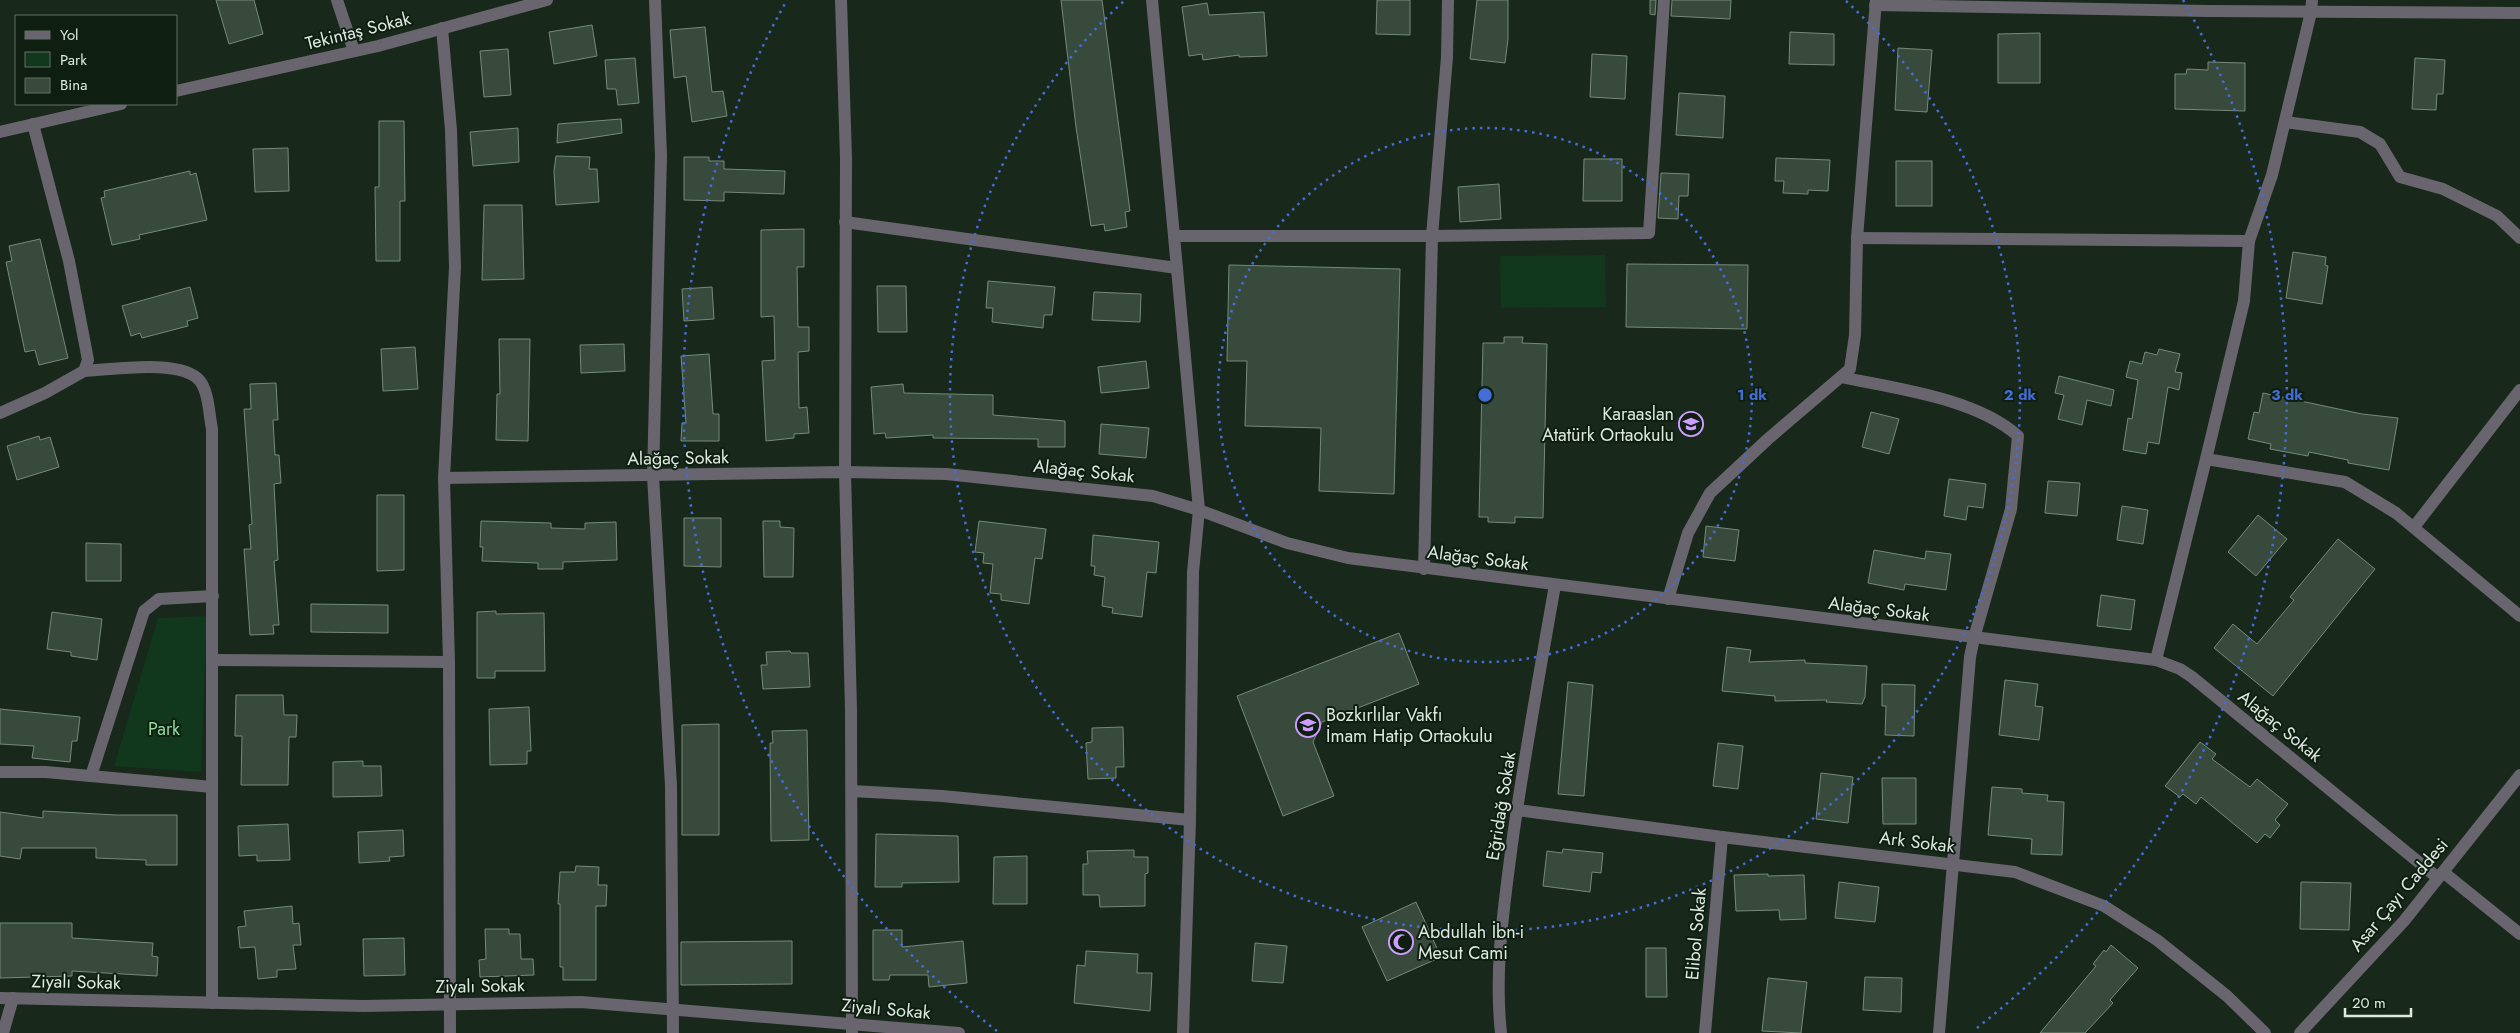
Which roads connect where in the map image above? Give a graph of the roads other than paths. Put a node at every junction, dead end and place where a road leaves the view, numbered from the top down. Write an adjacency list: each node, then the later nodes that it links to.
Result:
1 (337, 0): 12 (street)
2 (547, 0): 11 (street, Tekintaş Sokak)
3 (655, 0): 31 (street)
4 (841, 0): 18 (street)
5 (1152, 0): 19 (street)
6 (1448, 0): 20 (street)
7 (1664, 0): 20 (street)
8 (1876, 2): 9 (street); 21 (street)
9 (2312, 6): 10 (street); 15 (street)
10 (2520, 13)
11 (442, 28): 12 (street, Tekintaş Sokak); 32 (street)
12 (354, 51): 13 (street, Tekintaş Sokak)
13 (178, 91)
14 (117, 105): 16 (street)
15 (2285, 122): 22 (street); 23 (street)
16 (33, 124): 17 (street); 25 (street)
17 (0, 132)
18 (845, 222): 24 (street); 30 (street)
19 (1174, 236): 20 (street); 24 (street)
20 (1432, 236): 35 (street)
21 (1858, 238): 23 (street); 26 (street)
22 (2520, 238)
23 (2249, 241): 29 (street)
24 (1177, 268): 33 (street)
25 (84, 371): 28 (street); 37 (street)
26 (1841, 377): 38 (street); 40 (street)
27 (2520, 390): 34 (street)
28 (0, 413)
29 (2206, 459): 34 (street); 42 (street)
30 (844, 472): 31 (street, Alağaç Sokak); 33 (street, Alağaç Sokak); 48 (street)
31 (654, 476): 32 (street, Alağaç Sokak); 59 (street)
32 (444, 478): 43 (street)
33 (1199, 510): 35 (street, Alağaç Sokak); 50 (street)
34 (2414, 528): 39 (street)
35 (1424, 569): 36 (street, Alağaç Sokak)
36 (1555, 585): 38 (street, Alağaç Sokak); 49 (street, Eğridağ Sokak)
37 (213, 596): 41 (street); 46 (street)
38 (1668, 599): 40 (street, Alağaç Sokak)
39 (2520, 616)
40 (1974, 638): 42 (street, Alağaç Sokak); 52 (street)
41 (213, 660): 43 (street); 47 (street)
42 (2156, 660): 53 (street, Alağaç Sokak)
43 (449, 662): 58 (street)
44 (0, 772): 46 (street)
45 (2520, 775): 53 (street, Asar Çayı Caddesi)
46 (91, 776): 47 (street)
47 (212, 787): 57 (street)
48 (852, 791): 50 (street); 60 (street)
49 (1517, 810): 51 (street, Ark Sokak); 66 (street, Eğridağ Sokak)
50 (1190, 820): 65 (street)
51 (1722, 837): 52 (street, Ark Sokak); 67 (street, Elibol Sokak)
52 (1952, 863): 68 (street); 69 (street, Ark Sokak)
53 (2440, 875): 54 (street, Alağaç Sokak); 70 (street, Asar Çayı Caddesi)
54 (2520, 934)
55 (0, 998): 56 (street, Ziyalı Sokak)
56 (13, 998): 57 (street, Ziyalı Sokak); 61 (street)
57 (212, 1003): 58 (street, Ziyalı Sokak)
58 (450, 1004): 59 (street, Ziyalı Sokak); 62 (street)
59 (674, 1009): 60 (street, Ziyalı Sokak); 63 (street)
60 (852, 1028): 64 (street, Ziyalı Sokak)
61 (3, 1033)
62 (450, 1033)
63 (673, 1033)
64 (959, 1033)
65 (1183, 1033)
66 (1501, 1033)
67 (1705, 1033)
68 (1939, 1033)
69 (2265, 1033)
70 (2300, 1033)

